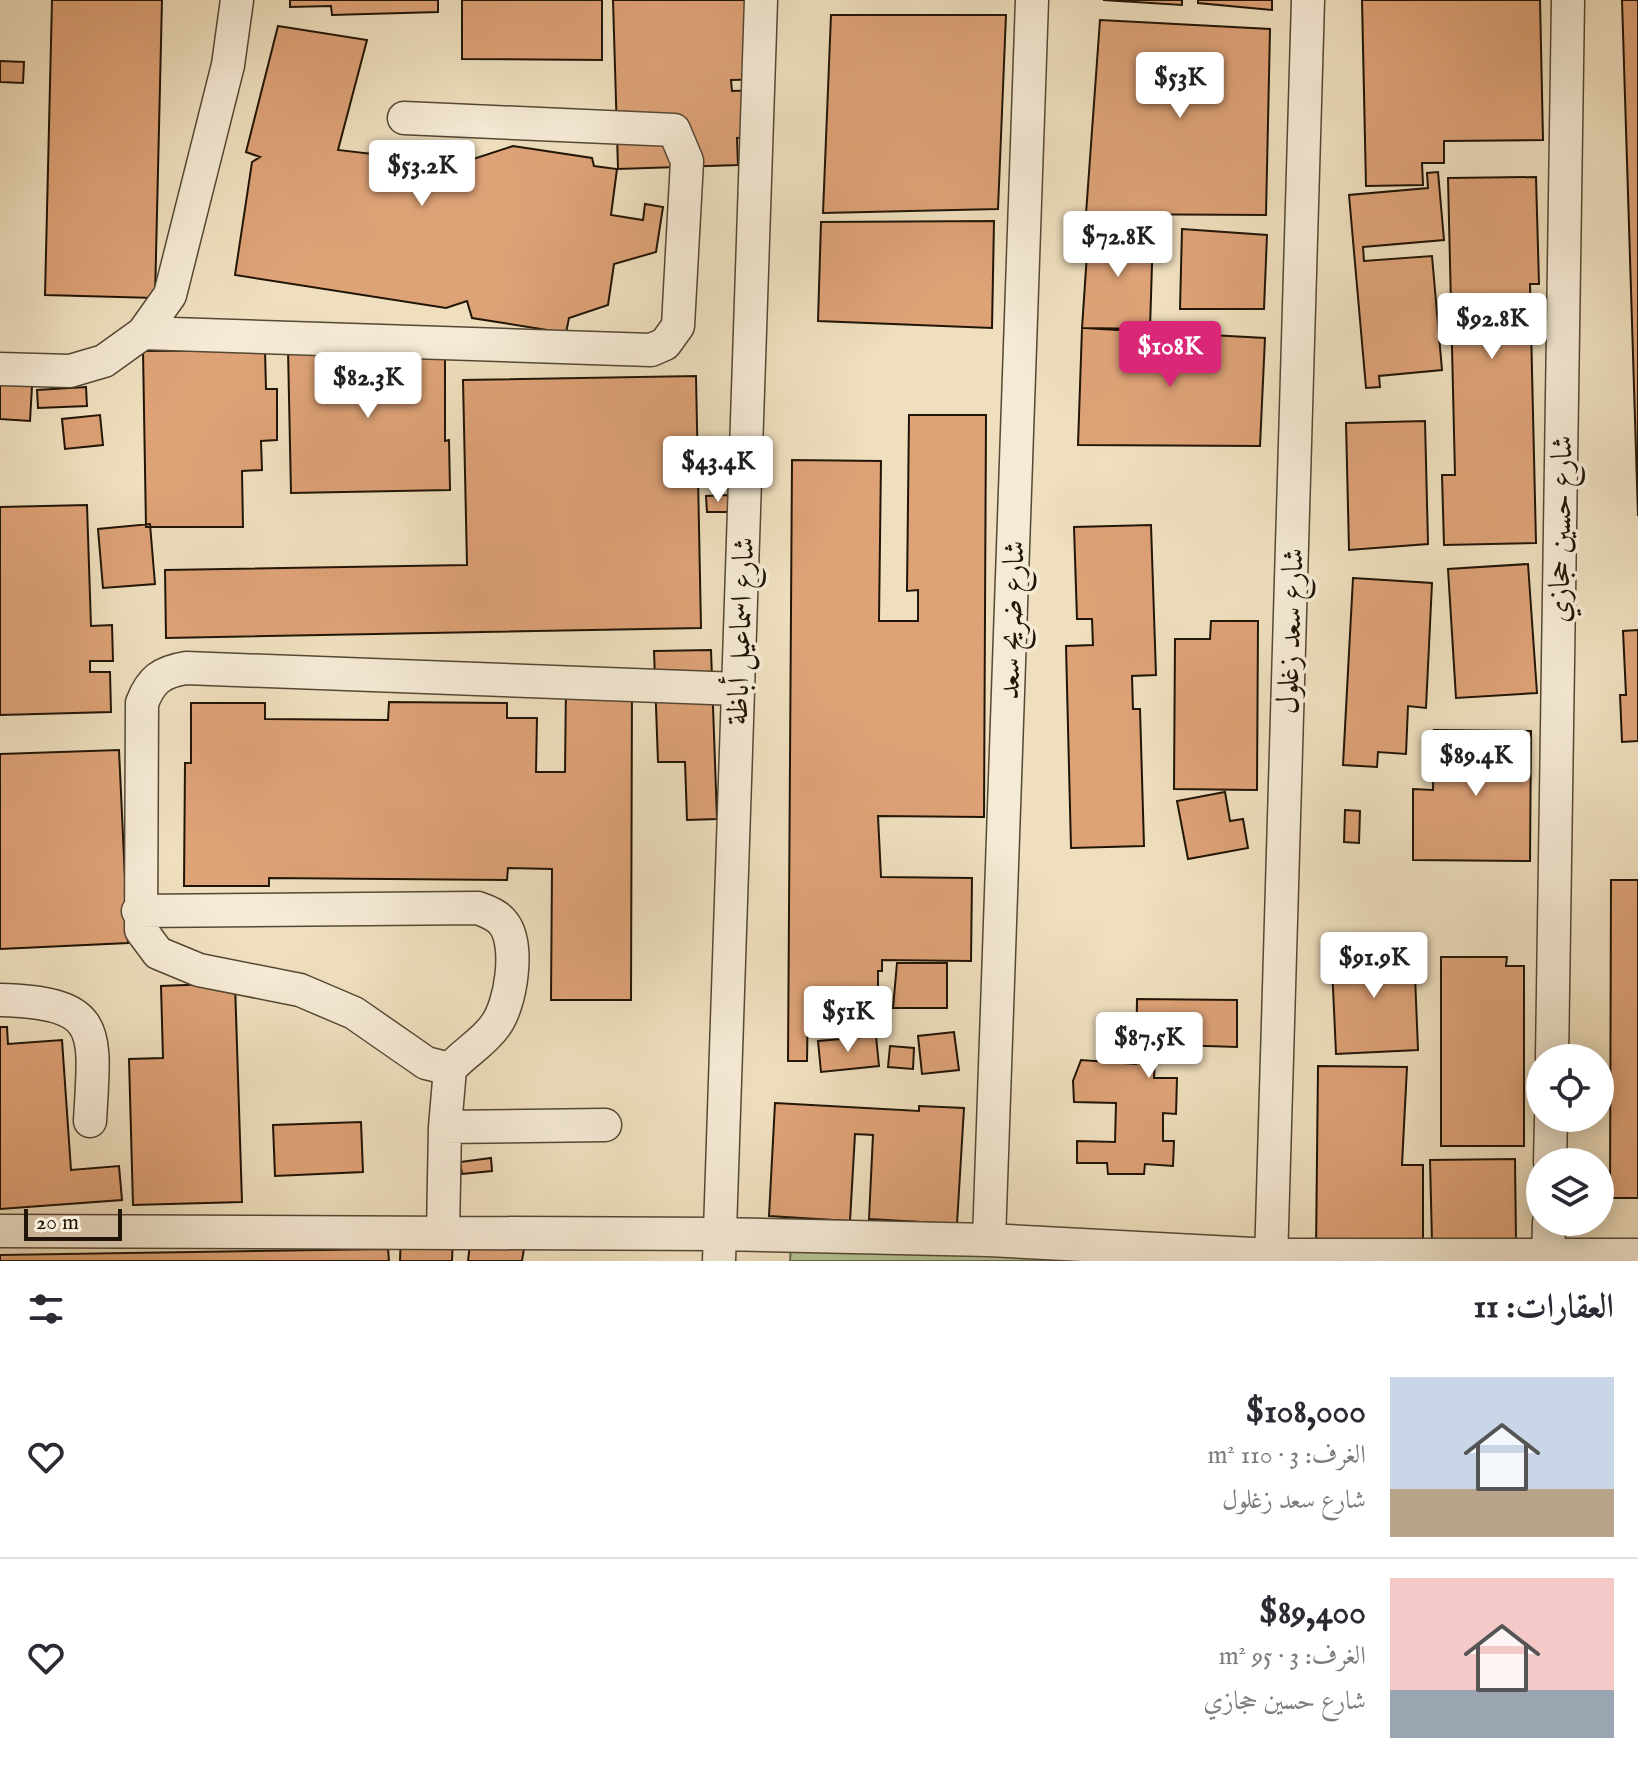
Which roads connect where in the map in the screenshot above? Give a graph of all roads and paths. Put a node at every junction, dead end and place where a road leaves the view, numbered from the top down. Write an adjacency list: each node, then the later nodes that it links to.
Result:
1 (237, 0): 7 (street)
2 (761, 0): 9 (street, شارع اسماعيل أباظة)
3 (1032, 0): 20 (street, شارع ضريح سعد)
4 (1308, 0): 23 (street, شارع سعد زغلول)
5 (1568, 0): 12 (street, شارع حسين حجازي)
6 (404, 118): 7 (street)
7 (143, 333): 8 (street)
8 (0, 369)
9 (738, 689): 10 (street); 21 (street, شارع اسماعيل أباظة)
10 (138, 911): 13 (street); 13 (street)
11 (0, 1000): 14 (street)
12 (1552, 1044)
13 (450, 1069): 16 (street)
14 (90, 1121)
15 (605, 1125): 16 (street)
16 (445, 1127): 18 (street)
17 (0, 1231): 18 (street)
18 (443, 1233): 21 (street)
19 (1549, 1236): 24 (street)
20 (989, 1240): 21 (street); 23 (street)
21 (719, 1248)
22 (1638, 1255): 24 (street)
23 (1271, 1258): 24 (street)
24 (1548, 1259)

